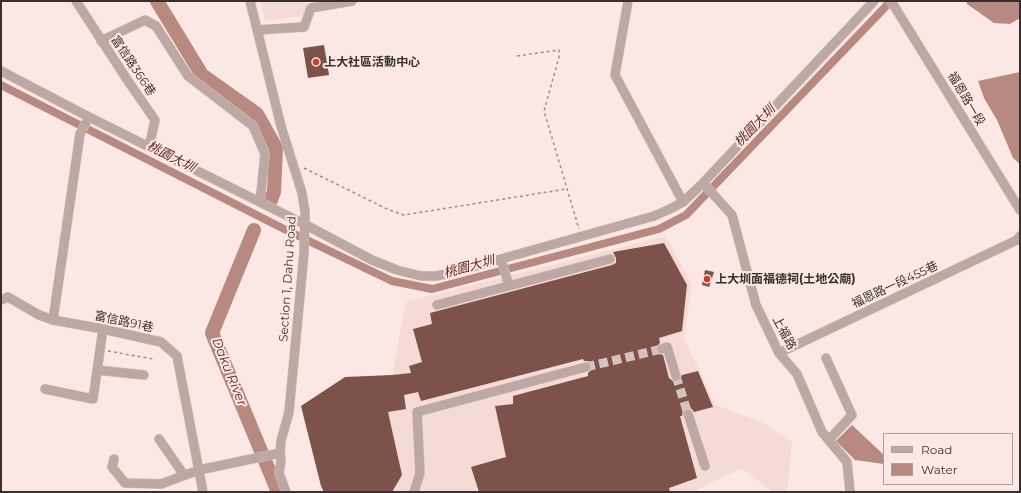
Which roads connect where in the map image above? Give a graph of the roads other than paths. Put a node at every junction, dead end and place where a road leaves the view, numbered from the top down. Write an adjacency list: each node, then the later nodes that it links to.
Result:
1 (76, 1): 8 (street, 富信路366巷)
2 (250, 1): 7 (street, Section 1, Dahu Road)
3 (352, 1): 7 (street)
4 (628, 1): 14 (street)
5 (874, 1): 12 (street)
6 (893, 4): 15 (street, 福恩路一段)
7 (257, 30): 16 (street, Section 1, Dahu Road)
8 (101, 41): 11 (street, 富信路366巷); 13 (street)
9 (1, 71): 10 (street)
10 (88, 120): 11 (street); 23 (street)
11 (149, 148): 13 (street)
12 (705, 185): 14 (street); 26 (street, 上福路)
13 (260, 202): 16 (street)
14 (683, 202): 19 (street)
15 (1020, 210)
16 (306, 225): 19 (street); 36 (street, Section 1, Dahu Road)
17 (1020, 236): 26 (street, 福恩路一段455巷)
18 (610, 259): 20 (street)
19 (502, 260): 20 (street)
20 (509, 286): 22 (street)
21 (1, 300): 23 (street, 富信路91巷)
22 (437, 305)
23 (53, 320): 24 (street, 富信路91巷)
24 (103, 329): 29 (street); 39 (street, 富信路91巷)
25 (662, 349): 31 (street)
26 (779, 353): 35 (street, 上福路)
27 (826, 358): 35 (street)
28 (586, 367): 43 (street)
29 (97, 370): 30 (street); 32 (street)
30 (144, 375)
31 (676, 376)
32 (45, 389)
33 (688, 414): 38 (street)
34 (159, 439): 40 (street)
35 (829, 440): 44 (street, 上福路)
36 (280, 454): 39 (street); 42 (street, Section 1, Dahu Road)
37 (114, 459): 40 (street)
38 (705, 466)
39 (199, 470): 40 (street); 41 (street, 富信路91巷)
40 (184, 475)
41 (203, 492)
42 (286, 492)
43 (414, 492)
44 (850, 492)

